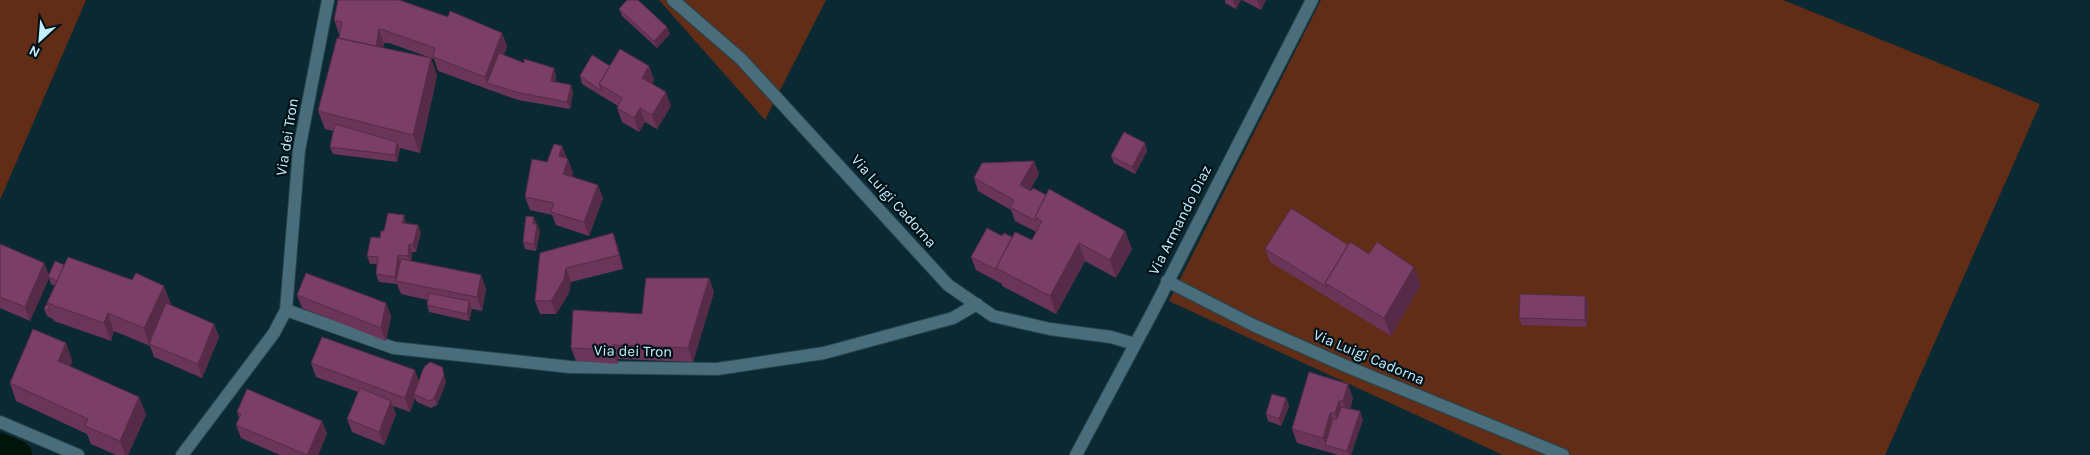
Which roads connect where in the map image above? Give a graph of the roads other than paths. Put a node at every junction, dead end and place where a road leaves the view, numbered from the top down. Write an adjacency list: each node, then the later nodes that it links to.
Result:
1 (328, 0): 6 (street, Via dei Tron)
2 (673, 0): 5 (street, Via Luigi Cadorna)
3 (1312, 0): 4 (street, Via Armando Diaz)
4 (1167, 281): 7 (street, Via Armando Diaz); 12 (street, Via Luigi Cadorna)
5 (977, 304): 6 (street, Via dei Tron); 7 (street, Via Luigi Cadorna)
6 (286, 310): 10 (street, Via dei Tron)
7 (1135, 344): 11 (street, Via Armando Diaz)
8 (0, 422): 9 (street)
9 (78, 455)
10 (182, 455)
11 (1076, 455)
12 (1563, 455)

